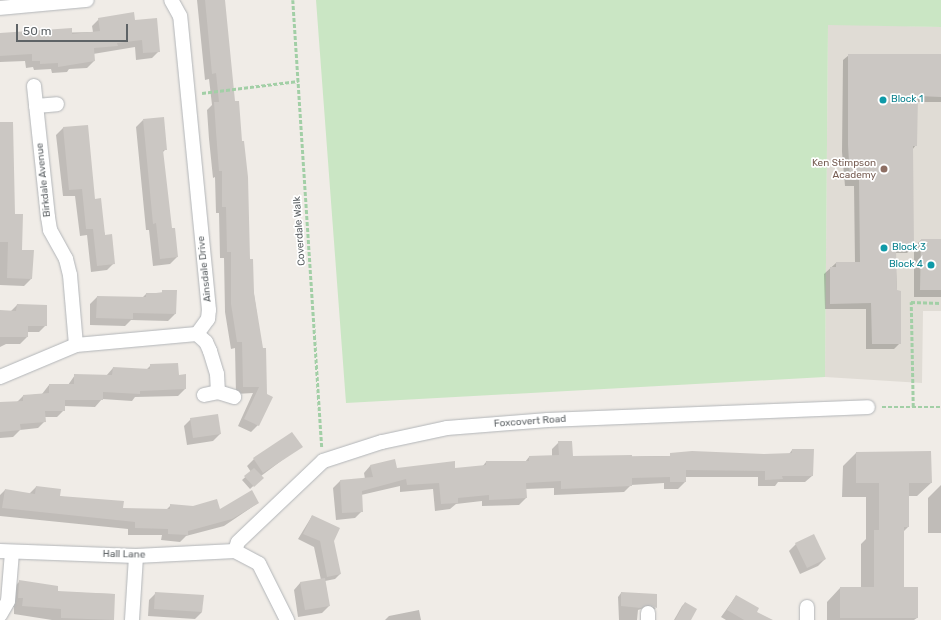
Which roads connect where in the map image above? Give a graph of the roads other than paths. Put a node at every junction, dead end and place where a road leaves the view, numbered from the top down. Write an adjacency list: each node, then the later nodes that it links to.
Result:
1 (87, 0): 3 (street)
2 (171, 0): 7 (street, Ainsdale Drive)
3 (0, 8)
4 (34, 86): 6 (street, Birkdale Avenue)
5 (57, 104): 6 (street)
6 (36, 106): 8 (street, Birkdale Avenue)
7 (198, 334): 8 (street); 10 (street)
8 (76, 345): 9 (street)
9 (0, 377)
10 (218, 392): 11 (street); 12 (street)
11 (204, 395)
12 (234, 397)
13 (868, 407): 15 (street, Foxcovert Road)
14 (6, 551): 16 (street, Hall Lane); 17 (street, Hall Lane)
15 (235, 551): 16 (street, Hall Lane); 19 (street)
16 (136, 556): 18 (street)
17 (0, 615)
18 (132, 620)
19 (287, 620)

